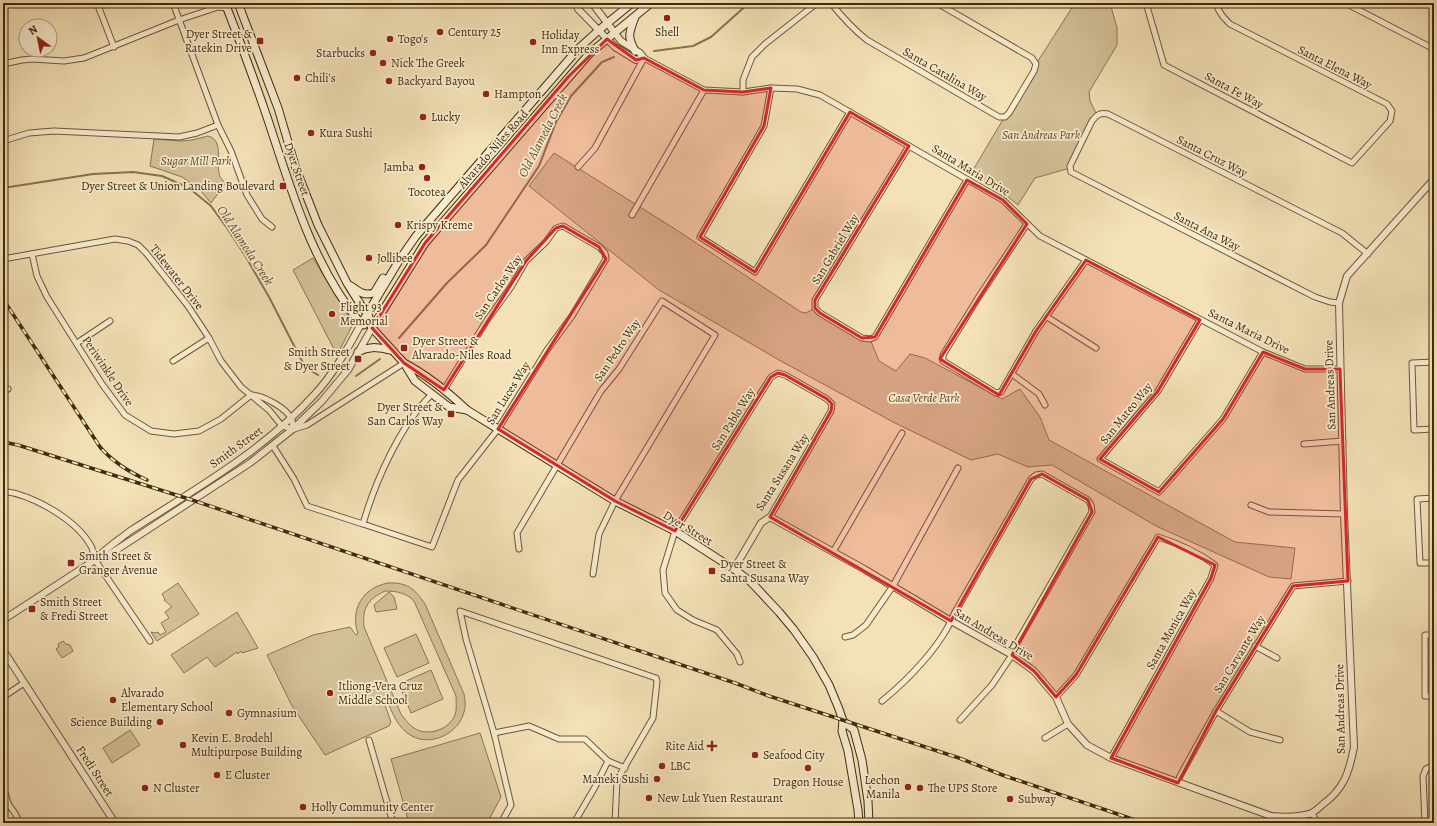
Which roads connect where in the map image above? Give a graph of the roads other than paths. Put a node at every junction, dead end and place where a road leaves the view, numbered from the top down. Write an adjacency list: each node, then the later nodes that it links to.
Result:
1 (97, 3): 22 (street)
2 (173, 3): 17 (street)
3 (238, 3): 16 (main road, Dyer Street)
4 (576, 3): 19 (street, Santa Maria Drive)
5 (592, 3): 18 (street, Santa Maria Drive)
6 (632, 3): 18 (main road, Alvarado-Niles Road)
7 (651, 3): 15 (main road, Alvarado-Niles Road)
8 (817, 3): 29 (street)
9 (831, 3): 10 (street, Santa Catalina Way)
10 (937, 3)
11 (1146, 3): 34 (street, Santa Fe Way)
12 (1216, 3): 34 (street, Santa Elena Way)
13 (1345, 3): 23 (street)
14 (226, 5): 16 (main road); 17 (street); 54 (main road, Dyer Street)
15 (635, 17): 20 (main road, Alvarado-Niles Road); 24 (main road)
16 (245, 19): 48 (main road, Dyer Street)
17 (179, 20): 22 (street); 31 (street)
18 (607, 23): 19 (main road, Alvarado-Niles Road); 20 (street, Santa Maria Drive)
19 (599, 30): 21 (street, Santa Maria Drive); 45 (main road, Alvarado-Niles Road)
20 (615, 33): 21 (main road, Alvarado-Niles Road); 24 (street, Santa Maria Drive)
21 (607, 38): 25 (street, Santa Maria Drive); 55 (main road, Alvarado-Niles Road)
22 (114, 47): 26 (street)
23 (1434, 49)
24 (636, 51): 25 (street, Santa Maria Drive)
25 (644, 58): 28 (street, Santa Maria Drive); 35 (street)
26 (3, 64)
27 (771, 88): 29 (street, Santa Maria Drive); 30 (street, Santa Maria Drive); 30 (street)
28 (704, 90): 29 (street, Santa Maria Drive); 39 (street)
29 (743, 92)
30 (850, 112): 33 (street, Santa Maria Drive)
31 (218, 125): 32 (street); 41 (street)
32 (3, 140)
33 (909, 146): 38 (street, Santa Maria Drive); 38 (street, San Gabriel Way)
34 (1352, 163)
35 (578, 167)
36 (1070, 168): 44 (street, Santa Cruz Way); 49 (street, Santa Ana Way)
37 (1434, 179): 44 (street, San Andreas Drive)
38 (967, 180): 40 (street, Santa Maria Drive)
39 (632, 215)
40 (1027, 224): 47 (street, Santa Maria Drive); 66 (street)
41 (272, 227)
42 (605, 253): 67 (street, San Carlos Way); 76 (street, San Luces Way)
43 (32, 254): 46 (street, Tidewater Drive); 56 (street, Tidewater Drive); 57 (street, Periwinkle Drive)
44 (1368, 254): 49 (street, San Andreas Drive)
45 (400, 259): 48 (main road); 50 (main road, Alvarado-Niles Road)
46 (3, 260)
47 (1086, 260): 51 (street); 52 (street, Santa Maria Drive)
48 (347, 283): 50 (main road, Dyer Street)
49 (1339, 303): 65 (street, San Andreas Drive)
50 (368, 314): 54 (main road, Alvarado-Niles Road); 55 (main road, Dyer Street)
51 (1047, 317): 58 (street); 66 (street)
52 (1200, 320): 61 (street, Santa Maria Drive); 61 (street, San Mateo Way)
53 (110, 321): 57 (street)
54 (361, 324): 55 (main road, Dyer Street); 73 (street, Smith Street)
55 (372, 328): 59 (main road, Dyer Street); 60 (street, Smith Street)
56 (209, 338): 62 (street); 69 (street, Tidewater Drive)
57 (77, 343): 69 (street, Periwinkle Drive)
58 (1096, 348)
59 (391, 350): 60 (main road); 63 (main road, Dyer Street)
60 (358, 352): 75 (street, Smith Street)
61 (1263, 352): 65 (street, Santa Maria Drive)
62 (173, 361)
63 (404, 362): 67 (main road, Dyer Street); 68 (main road, Dyer Street); 75 (street, Smith Street)
64 (1434, 362): 77 (street)
65 (1340, 368): 79 (street, San Andreas Drive)
66 (1012, 374): 71 (street)
67 (444, 390): 72 (main road, Dyer Street)
68 (432, 394): 72 (main road, Dyer Street); 90 (street)
69 (251, 395): 73 (street, Tidewater Drive); 74 (street, Tidewater Drive)
70 (832, 404): 89 (street, Santa Susana Way); 91 (street, San Pablo Way)
71 (1045, 405)
72 (467, 410): 76 (main road, Dyer Street)
73 (292, 419): 74 (street, Smith Street); 75 (street)
74 (282, 426): 75 (street); 94 (street, Smith Street)
75 (293, 429): 81 (street, Smith Street)
76 (498, 429): 82 (main road, Dyer Street); 90 (street, San Luces Way)
77 (1434, 429)
78 (902, 433): 93 (street)
79 (1343, 441): 80 (street); 88 (street, San Andreas Drive)
80 (1304, 444)
81 (273, 446): 90 (street); 94 (street, Smith Street)
82 (557, 465): 86 (main road, Dyer Street); 86 (street, San Pedro Way); 92 (street)
83 (958, 468): 99 (street)
84 (3, 491): 94 (street)
85 (1434, 498): 95 (street)
86 (615, 501): 91 (main road, Dyer Street); 97 (street)
87 (1251, 505): 88 (street)
88 (1344, 514): 98 (street, San Andreas Drive)
89 (770, 517): 93 (street, San Andreas Drive); 96 (street, Santa Susana Way)
90 (363, 524)
91 (675, 531): 96 (main road, Dyer Street); 109 (street)
92 (519, 549)
93 (833, 552): 99 (street, San Andreas Drive)
94 (95, 560): 100 (street, Smith Street); 104 (street)
95 (1434, 563)
96 (734, 569): 117 (main road, Dyer Street)
97 (593, 574)
98 (1348, 581): 105 (street, San Carvante Way); 130 (street, San Andreas Drive)
99 (893, 586): 101 (street, San Andreas Drive); 103 (street)
100 (3, 620)
101 (951, 621): 107 (street, San Andreas Drive); 107 (street); 114 (street)
102 (1434, 635): 111 (street)
103 (845, 637)
104 (150, 641)
105 (1255, 646): 108 (street); 115 (street, San Carvante Way)
106 (3, 650): 110 (street, Fredi Street)
107 (1012, 655): 113 (street, San Andreas Drive); 116 (street)
108 (1277, 658)
109 (740, 662)
110 (24, 683): 112 (street); 132 (street, Fredi Street)
111 (1434, 696)
112 (3, 697)
113 (1056, 697): 118 (street, San Andreas Drive); 123 (street, Santa Monica Way)
114 (882, 701)
115 (1216, 711): 122 (street); 127 (street, San Carvante Way)
116 (960, 720)
117 (843, 721): 137 (main road, Dyer Street); 138 (main road, Dyer Street)
118 (1068, 724): 120 (street); 123 (street, San Andreas Drive)
119 (494, 733): 124 (street); 126 (street); 134 (street)
120 (1045, 738)
121 (369, 740): 133 (street)
122 (1280, 740)
123 (1111, 758): 127 (street, San Andreas Drive)
124 (608, 761): 126 (street); 135 (street)
125 (1434, 766): 140 (street)
126 (625, 768): 136 (street)
127 (1178, 783): 130 (street, San Andreas Drive)
128 (3, 788): 129 (street)
129 (5, 802): 131 (street)
130 (1312, 813): 139 (street)
131 (18, 823)
132 (115, 823)
133 (393, 823)
134 (501, 823)
135 (574, 823)
136 (615, 823)
137 (859, 823)
138 (869, 823)
139 (1317, 823)
140 (1425, 823)

